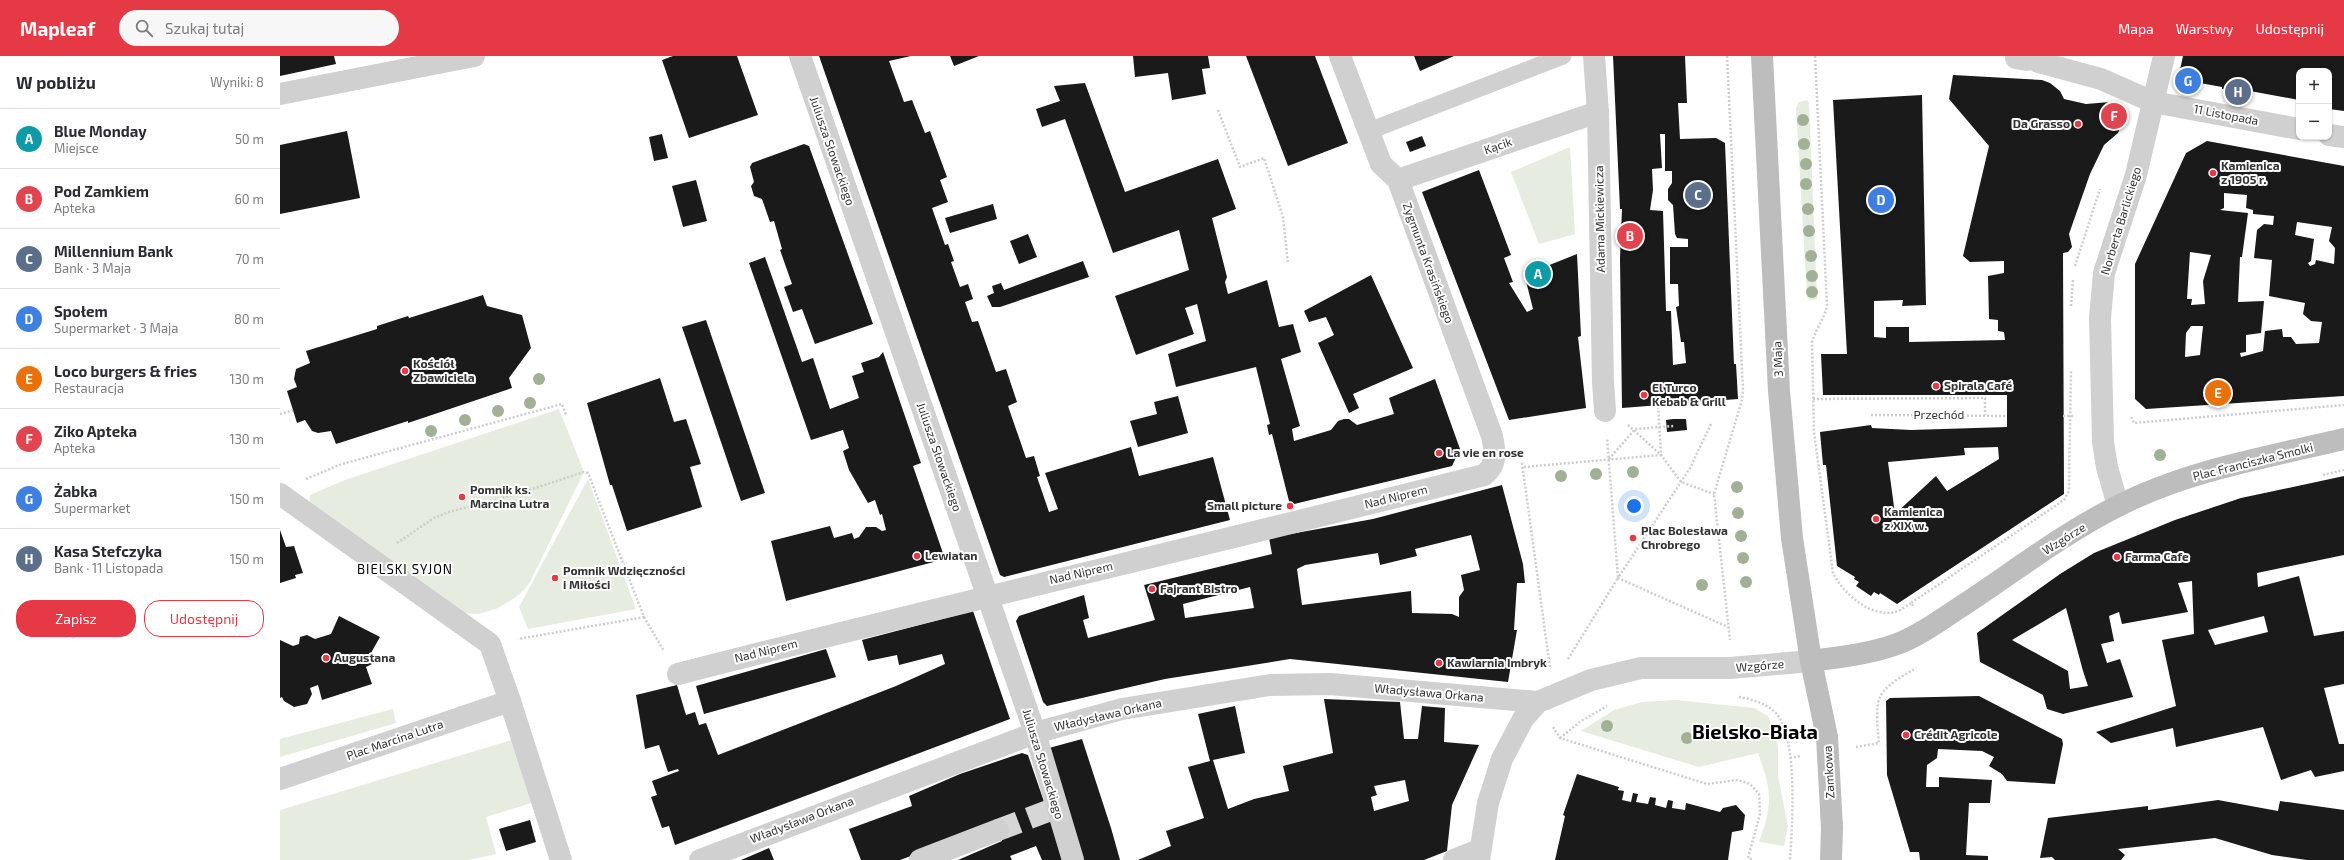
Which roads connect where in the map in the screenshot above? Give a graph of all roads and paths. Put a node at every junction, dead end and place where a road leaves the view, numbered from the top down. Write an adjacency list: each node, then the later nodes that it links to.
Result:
1 (474, 56): 11 (street)
2 (800, 56): 55 (street, Juliusza Słowackiego)
3 (1340, 56): 16 (street, Zygmunta Krasińskiego)
4 (1563, 56): 16 (lane)
5 (1594, 56): 14 (street, Adama Mickiewicza)
6 (1727, 56): 51 (path)
7 (1762, 56): 61 (main road, 3 Maja)
8 (1815, 56): 24 (path)
9 (2164, 56): 12 (street, Norberta Barlickiego)
10 (2027, 60): 12 (street, 11 Listopada)
11 (280, 94)
12 (2154, 102): 15 (street, 11 Listopada); 33 (street, Norberta Barlickiego)
13 (1218, 110): 21 (path)
14 (1598, 112): 19 (street, Kącik); 28 (street, Adama Mickiewicza)
15 (2296, 128)
16 (1368, 132): 19 (street, Zygmunta Krasińskiego)
17 (2332, 135): 18 (street)
18 (2344, 137)
19 (1398, 180): 43 (street, Zygmunta Krasińskiego)
20 (2103, 182): 22 (path)
21 (1288, 264)
22 (2071, 312)
23 (2071, 368): 36 (path)
24 (1814, 399): 32 (path); 56 (path)
25 (1658, 405): 39 (path)
26 (2344, 405): 33 (path)
27 (293, 410): 29 (path)
28 (1605, 411): 40 (path); 44 (path)
29 (280, 414)
30 (566, 415): 48 (path)
31 (1870, 415): 32 (path, Przechód)
32 (1985, 415): 34 (path, Przechód)
33 (2101, 415): 36 (path); 52 (street, Norberta Barlickiego)
34 (2007, 416)
35 (2063, 416): 36 (path)
36 (2072, 416): 56 (path)
37 (1711, 424): 49 (path)
38 (1674, 426): 39 (path)
39 (1660, 427): 40 (path); 42 (path)
40 (1635, 429): 42 (path); 44 (path)
41 (2344, 439): 52 (main road, Plac Franciszka Smolki)
42 (1661, 455): 44 (path); 49 (path)
43 (1513, 459): 44 (path); 46 (street, Zygmunta Krasińskiego); 69 (path)
44 (1608, 459): 54 (path)
45 (2344, 470): 47 (path)
46 (1484, 475): 55 (street, Nad Niprem)
47 (2322, 475)
48 (301, 482)
49 (1681, 482): 51 (path); 54 (path)
50 (280, 494): 60 (street)
51 (1714, 494): 59 (path)
52 (2118, 506): 61 (main road, Wzgórze)
53 (392, 546): 58 (path)
54 (1618, 578): 59 (path); 62 (path)
55 (987, 596): 65 (street, Nad Niprem); 71 (street, Juliusza Słowackiego)
56 (1910, 603): 57 (path)
57 (1916, 612)
58 (644, 617): 60 (path); 65 (path)
59 (1728, 628): 64 (path)
60 (490, 644): 68 (street)
61 (1811, 661): 64 (street, Wzgórze); 72 (main road, Zamkowa)
62 (1564, 664)
63 (1923, 664): 72 (path)
64 (1730, 668): 69 (street, Wzgórze); 73 (path)
65 (678, 674)
66 (1524, 686): 67 (street)
67 (1508, 699): 69 (street, Władysława Orkana); 71 (street, Władysława Orkana)
68 (510, 701): 74 (street, Plac Marcina Lutra); 77 (street)
69 (1538, 702): 76 (street, Wzgórze)
70 (1608, 706): 82 (path)
71 (1035, 733): 78 (street, Władysława Orkana); 80 (street, Juliusza Słowackiego)
72 (1829, 752): 73 (path); 84 (main road, Zamkowa)
73 (1790, 758): 83 (path)
74 (280, 780)
75 (998, 830): 79 (street)
76 (1479, 855): 81 (street)
77 (561, 860)
78 (700, 860)
79 (920, 860)
80 (1073, 860)
81 (1454, 860)
82 (1753, 860)
83 (1790, 860)
84 (1832, 860)

